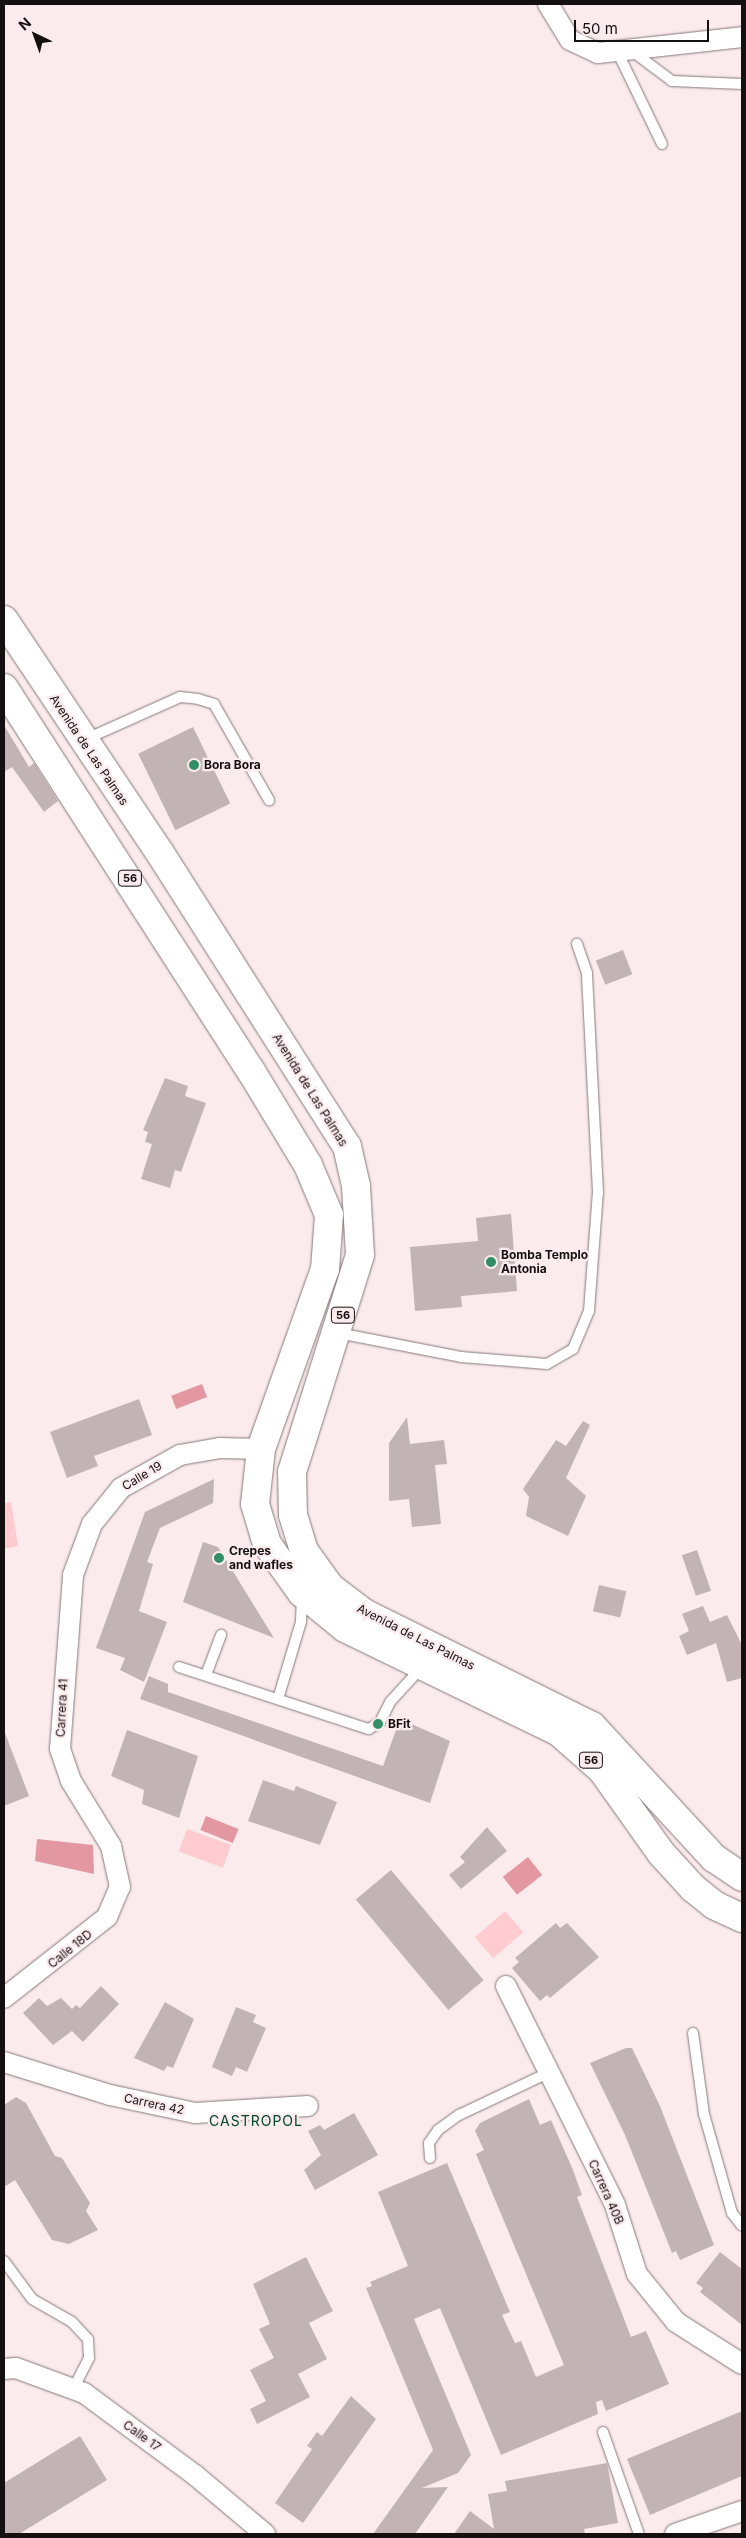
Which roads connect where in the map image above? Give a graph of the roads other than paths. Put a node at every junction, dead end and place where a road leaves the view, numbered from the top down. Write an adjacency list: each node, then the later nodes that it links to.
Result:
1 (548, 4): 3 (street)
2 (742, 37): 3 (street)
3 (625, 52): 4 (lane); 5 (lane)
4 (742, 84)
5 (662, 144)
6 (4, 620): 8 (main road, Avenida de Las Palmas / 56)
7 (4, 688): 12 (main road, Avenida de Las Palmas / 56)
8 (81, 741): 9 (lane); 11 (main road, Avenida de Las Palmas / 56)
9 (270, 800)
10 (577, 944): 11 (lane)
11 (338, 1333): 20 (main road, Avenida de Las Palmas / 56)
12 (261, 1449): 13 (street, Calle 19); 14 (main road, Avenida de Las Palmas / 56)
13 (73, 1575): 21 (street, Carrera 41)
14 (302, 1593): 17 (main road, Avenida de Las Palmas / 56); 19 (lane)
15 (221, 1635): 18 (lane)
16 (179, 1667): 18 (lane)
17 (420, 1668): 19 (lane); 22 (main road, Avenida de Las Palmas / 56)
18 (206, 1675): 19 (lane)
19 (278, 1699)
20 (742, 1877)
21 (120, 1887): 24 (street, Calle 18D)
22 (742, 1918)
23 (506, 1986): 27 (street, Carrera 40B)
24 (4, 1998)
25 (693, 2033): 30 (lane)
26 (4, 2062): 28 (street, Carrera 42)
27 (548, 2074): 29 (lane); 32 (street, Carrera 40B)
28 (308, 2106)
29 (430, 2158)
30 (742, 2226)
31 (4, 2261): 34 (lane)
32 (742, 2364)
33 (4, 2369): 34 (street, Calle 17)
34 (72, 2392): 37 (street, Calle 17)
35 (603, 2432): 38 (lane)
36 (742, 2511): 39 (street)
37 (258, 2533)
38 (639, 2534)
39 (675, 2534)

